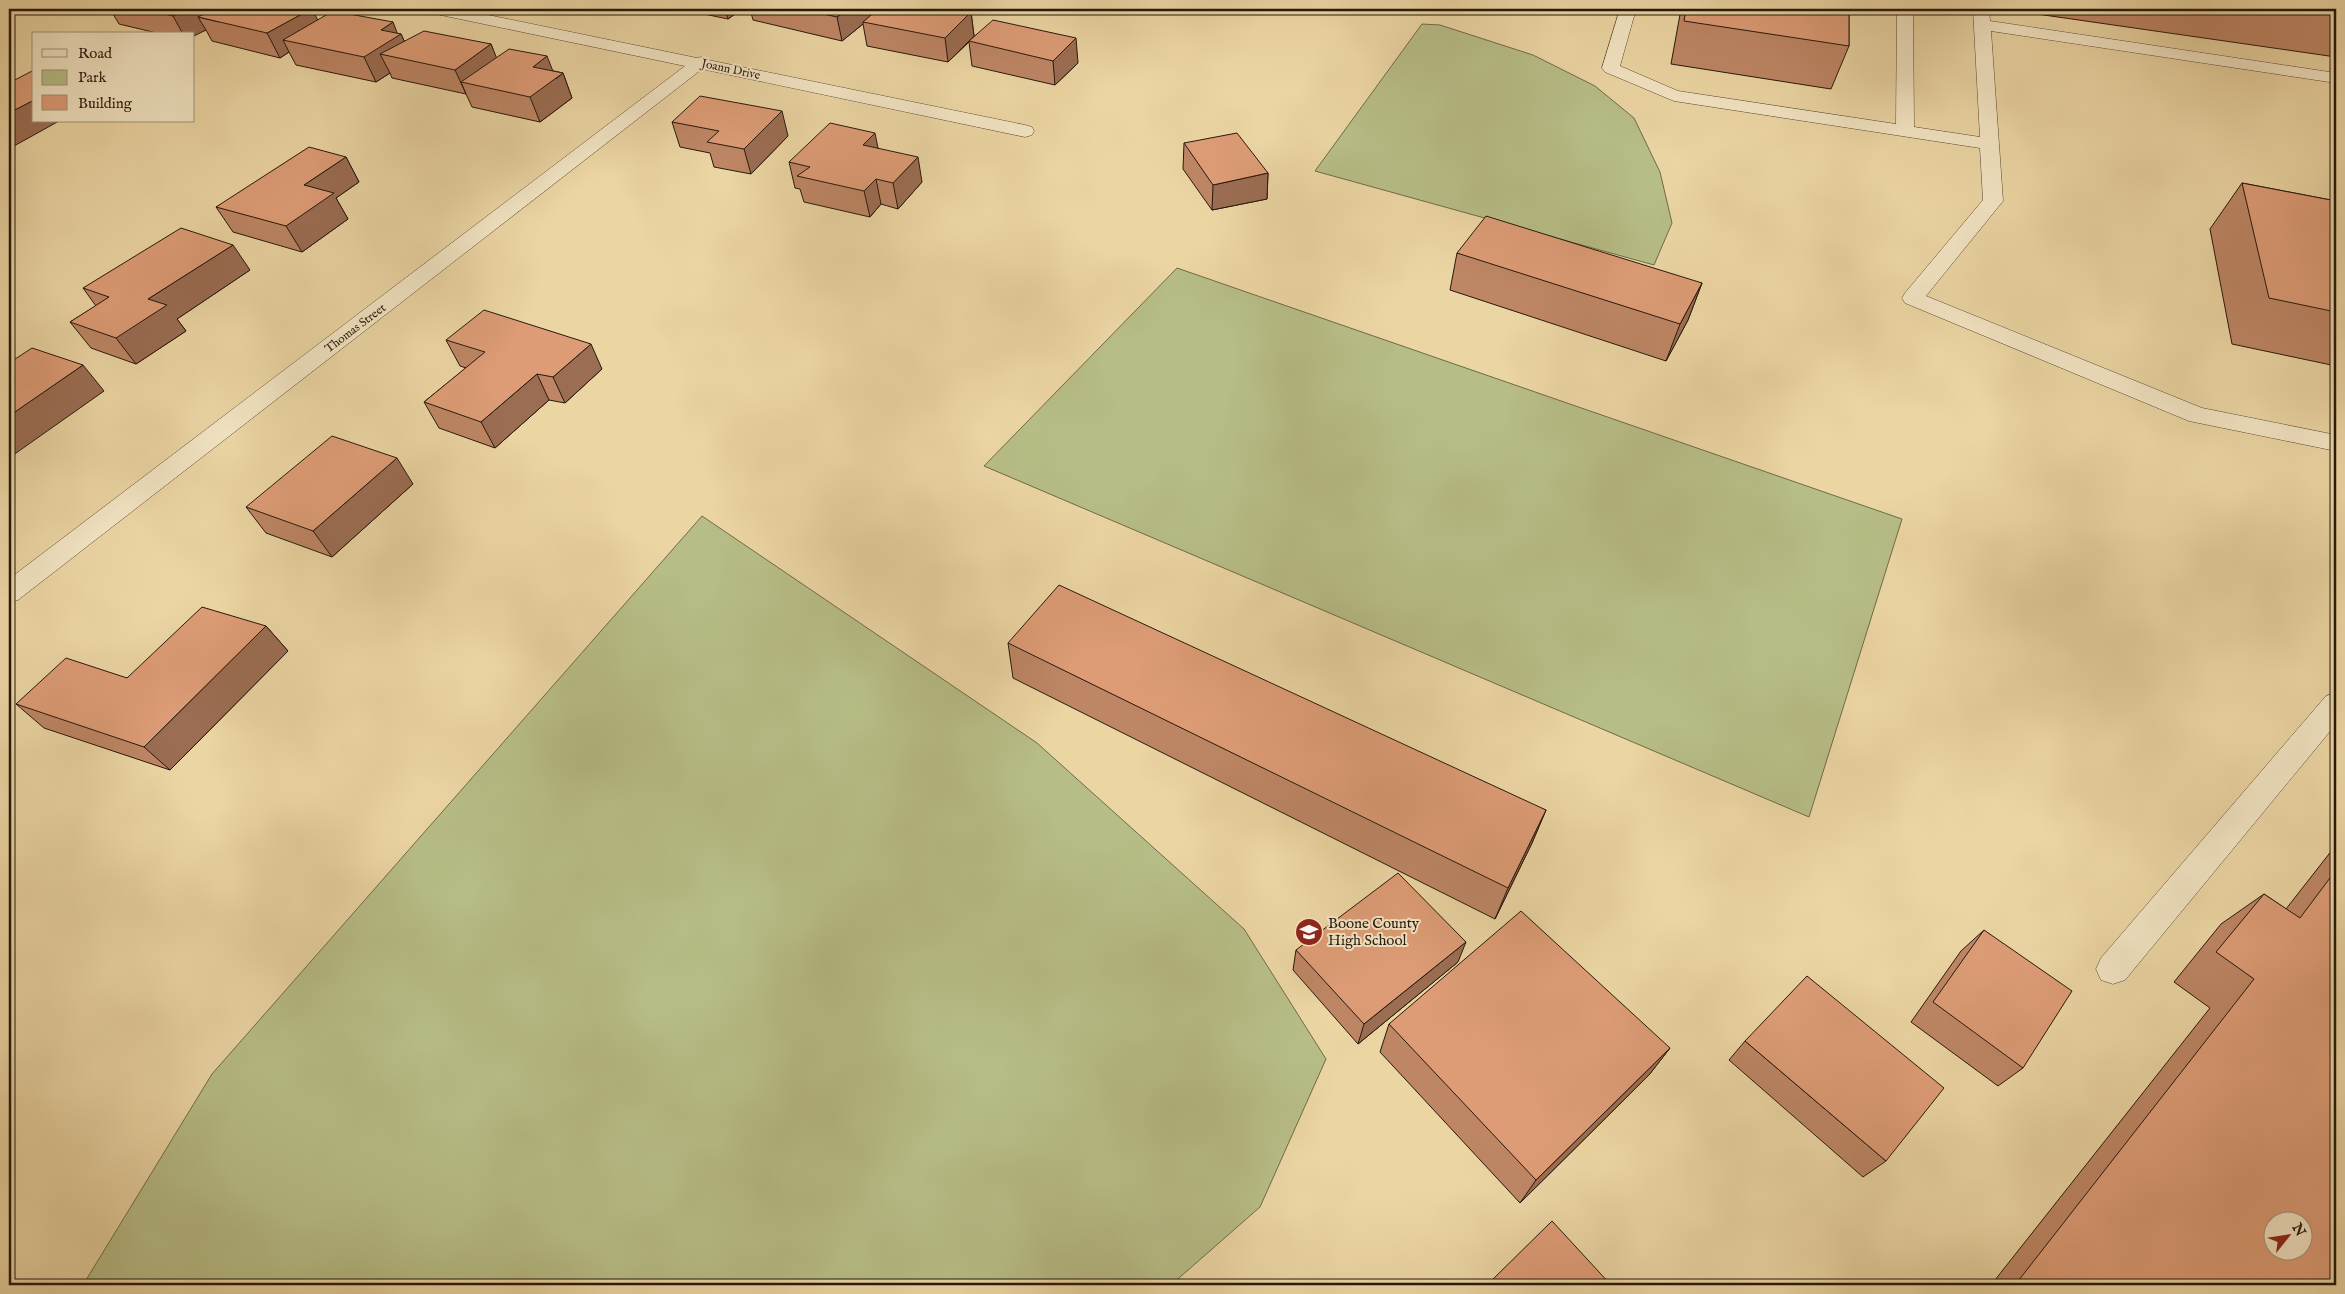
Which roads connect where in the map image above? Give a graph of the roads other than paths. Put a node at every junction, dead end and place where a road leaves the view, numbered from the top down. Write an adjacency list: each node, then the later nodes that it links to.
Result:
1 (436, 9): 5 (street, Joann Drive)
2 (1628, 9): 8 (street)
3 (1905, 9): 8 (street)
4 (1981, 17): 6 (street); 9 (street)
5 (701, 62): 7 (street, Joann Drive); 11 (street, Thomas Street)
6 (2336, 78)
7 (1025, 131)
8 (1906, 131): 9 (street)
9 (1989, 144): 10 (street)
10 (2336, 443)
11 (9, 594)
12 (2336, 704): 13 (street)
13 (2113, 969)

